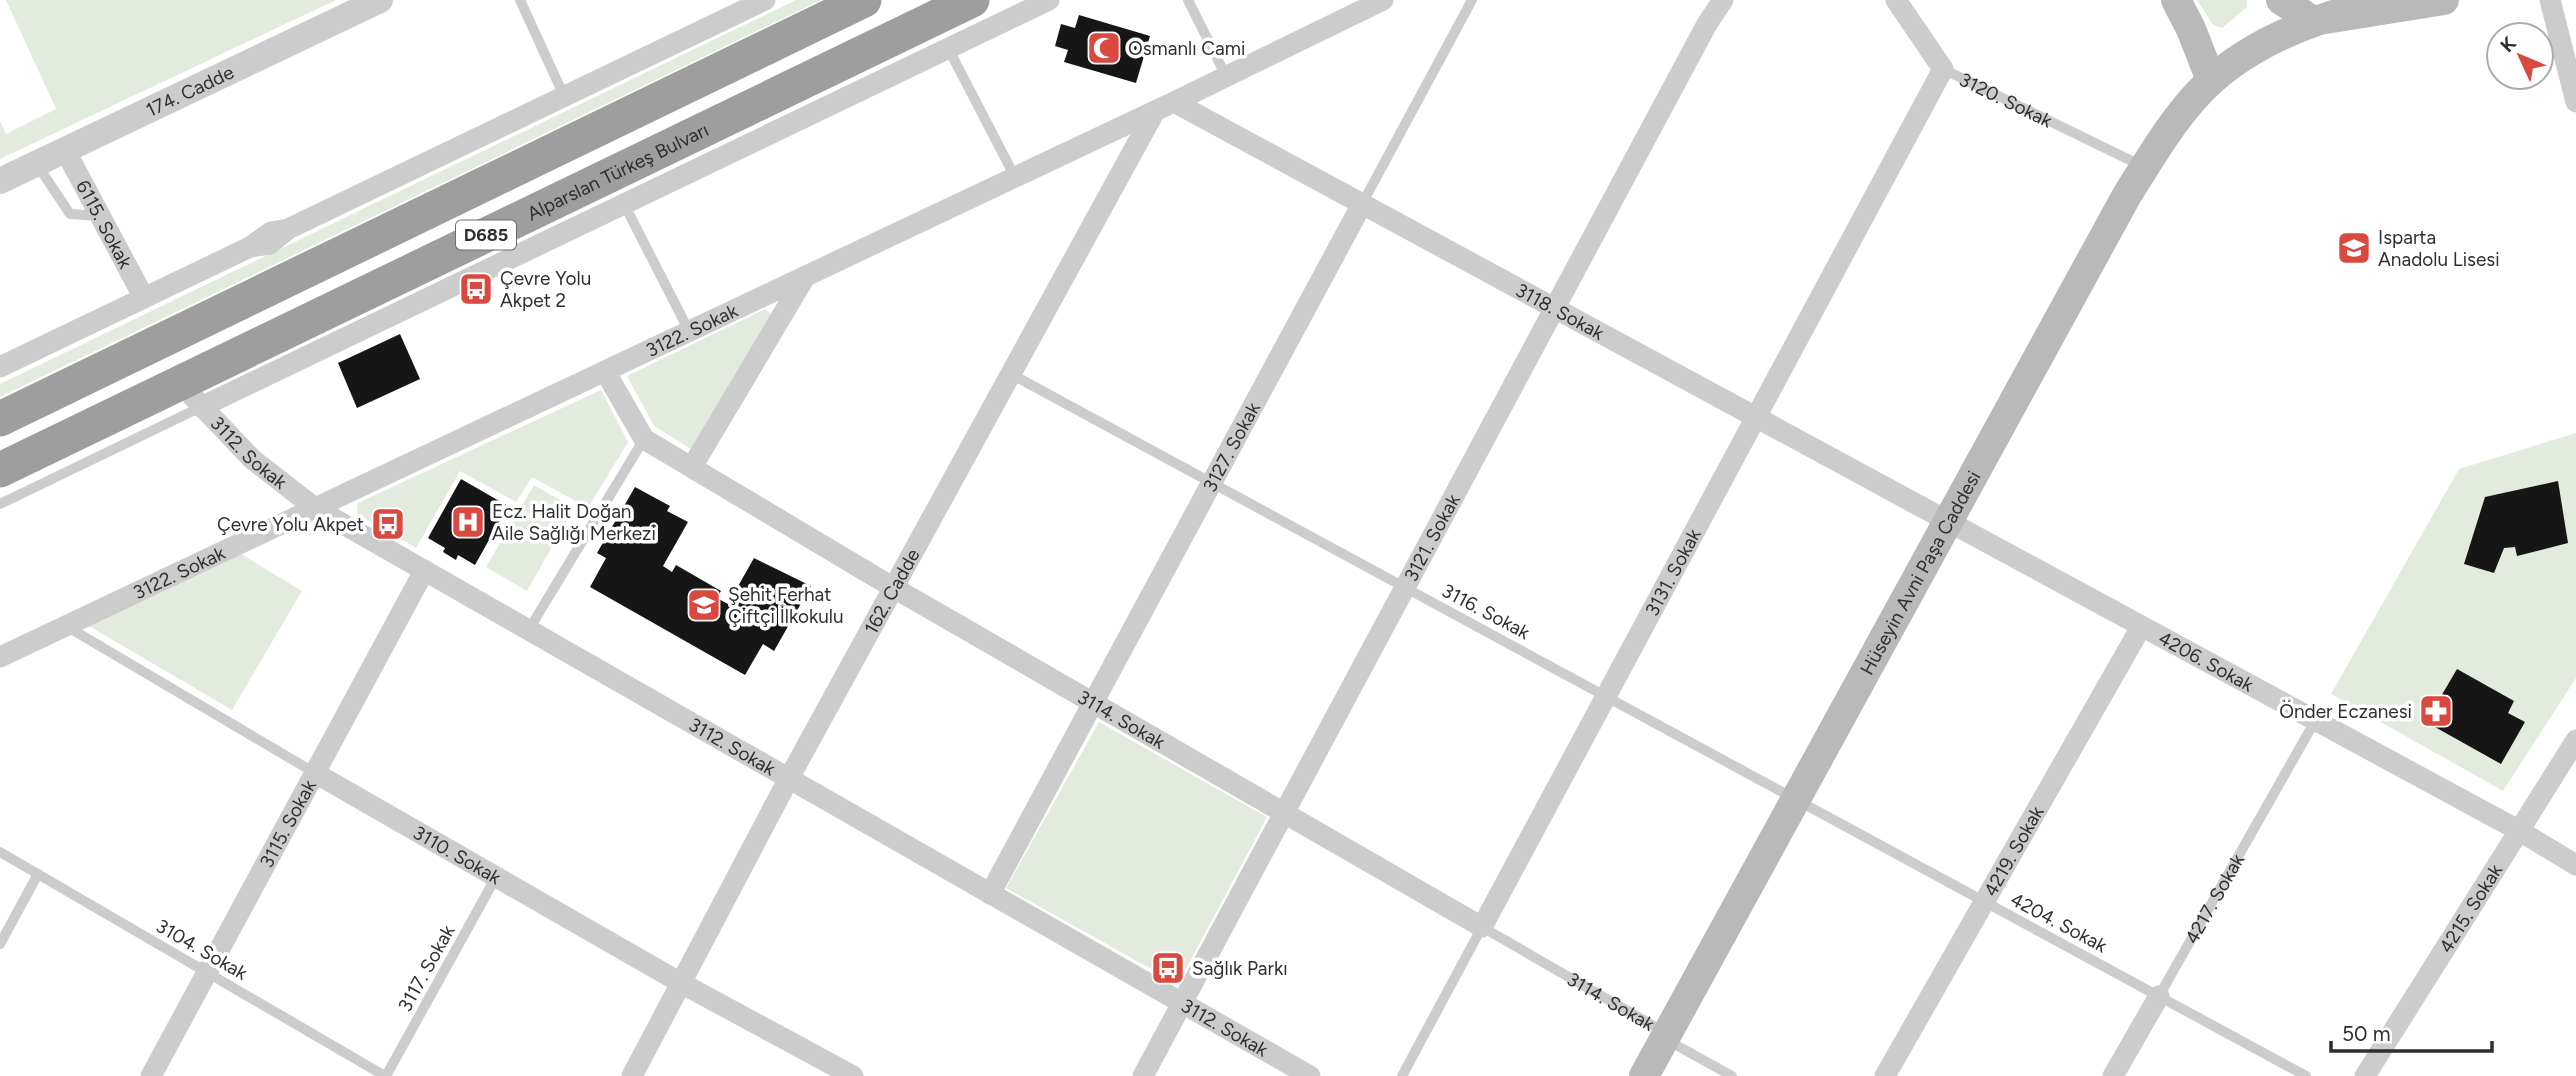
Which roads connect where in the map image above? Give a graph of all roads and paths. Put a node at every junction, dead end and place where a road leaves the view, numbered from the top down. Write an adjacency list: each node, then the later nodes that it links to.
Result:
1 (380, 0): 25 (street, 174. Cadde)
2 (520, 0): 22 (lane)
3 (765, 0): 22 (street)
4 (864, 0): 42 (highway, D685)
5 (972, 0): 40 (highway, Alparslan Türkeş Bulvarı / D685)
6 (1049, 0): 18 (street)
7 (1188, 0): 20 (lane)
8 (1383, 0): 20 (street, 3122. Sokak)
9 (1472, 0): 31 (lane, 3127. Sokak)
10 (1723, 0): 35 (street, 3121. Sokak)
11 (1896, 0): 19 (street, 3120. Sokak)
12 (2176, 0): 21 (main road)
13 (2281, 0): 17 (main road)
14 (2381, 0): 17 (main road)
15 (2444, 0): 17 (main road)
16 (2550, 0): 23 (street)
17 (2314, 21): 21 (main road, Hüseyin Avni Paşa Caddesi)
18 (948, 48): 28 (lane); 30 (street)
19 (1942, 69): 27 (lane, 3120. Sokak); 41 (street, 3131. Sokak)
20 (1226, 76): 24 (street, 3122. Sokak)
21 (2211, 80): 27 (main road, Hüseyin Avni Paşa Caddesi)
22 (564, 96): 34 (street)
23 (2576, 102)
24 (1165, 106): 28 (street, 3122. Sokak); 31 (street, 3118. Sokak); 39 (street, 162. Cadde)
25 (65, 150): 26 (street, 174. Cadde); 32 (street, 6115. Sokak)
26 (36, 163): 29 (street, 174. Cadde); 32 (lane)
27 (2144, 167): 49 (main road, Hüseyin Avni Paşa Caddesi)
28 (1015, 177): 33 (street, 3122. Sokak)
29 (0, 181)
30 (624, 204): 36 (lane); 40 (street)
31 (1362, 204): 35 (street, 3118. Sokak); 46 (street, 3127. Sokak)
32 (100, 216): 34 (street, 6115. Sokak)
33 (804, 277): 36 (street, 3122. Sokak); 44 (street)
34 (144, 298): 37 (street)
35 (1555, 309): 41 (street, 3118. Sokak); 51 (street, 3121. Sokak)
36 (689, 331): 38 (street, 3122. Sokak)
37 (0, 367)
38 (605, 371): 43 (street, 3114. Sokak); 48 (street, 3122. Sokak)
39 (1011, 374): 46 (lane, 3116. Sokak); 52 (street, 162. Cadde)
40 (190, 395): 45 (highway, Alparslan Türkeş Bulvarı / D685); 47 (lane); 48 (street, 3112. Sokak)
41 (1755, 418): 49 (street, 3118. Sokak); 57 (street, 3131. Sokak)
42 (0, 419)
43 (644, 439): 44 (street, 3114. Sokak); 55 (lane)
44 (692, 467): 52 (street, 3114. Sokak)
45 (0, 470)
46 (1212, 482): 51 (lane, 3116. Sokak); 58 (street, 3127. Sokak)
47 (0, 503)
48 (315, 508): 50 (street, 3112. Sokak); 53 (street, 3122. Sokak)
49 (1947, 522): 54 (street, 4206. Sokak); 63 (main road, Hüseyin Avni Paşa Caddesi)
50 (424, 571): 55 (street, 3112. Sokak); 61 (street, 3115. Sokak)
51 (1405, 587): 57 (lane, 3116. Sokak); 64 (street, 3121. Sokak)
52 (894, 588): 58 (street, 3114. Sokak); 62 (street, 162. Cadde)
53 (65, 626): 56 (street, 3122. Sokak); 61 (lane, 3110. Sokak)
54 (2141, 627): 59 (street, 4206. Sokak); 71 (street, 4219. Sokak)
55 (528, 631): 62 (street, 3112. Sokak)
56 (0, 657)
57 (1606, 696): 63 (lane, 3116. Sokak); 72 (street, 3131. Sokak)
58 (1093, 703): 64 (street, 3114. Sokak); 70 (street, 3127. Sokak)
59 (2315, 721): 65 (street, 4206. Sokak); 76 (lane, 4217. Sokak)
60 (2576, 740): 65 (street, 4215. Sokak)
61 (315, 773): 69 (street, 3110. Sokak); 74 (street, 3115. Sokak)
62 (788, 780): 70 (street, 3112. Sokak); 75 (street, 162. Cadde)
63 (1796, 799): 71 (lane, 4204. Sokak); 78 (main road, Hüseyin Avni Paşa Caddesi)
64 (1285, 813): 72 (street, 3114. Sokak); 77 (street, 3121. Sokak)
65 (2518, 831): 67 (street, 4206. Sokak); 91 (street, 4215. Sokak)
66 (0, 852): 68 (lane, 3104. Sokak)
67 (2576, 865)
68 (38, 874): 73 (lane); 74 (lane, 3104. Sokak)
69 (496, 877): 75 (street, 3110. Sokak); 80 (lane, 3117. Sokak)
70 (990, 894): 77 (street, 3112. Sokak)
71 (1984, 901): 76 (lane, 4204. Sokak); 88 (street, 4219. Sokak)
72 (1482, 927): 78 (lane, 3114. Sokak); 85 (lane, 3131. Sokak)
73 (0, 944)
74 (207, 972): 79 (street, 3115. Sokak); 80 (lane, 3104. Sokak)
75 (681, 983): 81 (street, 162. Cadde); 82 (street, 3110. Sokak)
76 (2159, 996): 89 (street, 4217. Sokak); 90 (lane, 4204. Sokak)
77 (1183, 1004): 83 (street, 3121. Sokak); 84 (street, 3112. Sokak)
78 (1666, 1036): 86 (main road, Hüseyin Avni Paşa Caddesi); 87 (lane, 3114. Sokak)
79 (151, 1076)
80 (386, 1076)
81 (632, 1076)
82 (853, 1076)
83 (1143, 1076)
84 (1310, 1076)
85 (1402, 1076)
86 (1644, 1076)
87 (1732, 1076)
88 (1885, 1076)
89 (2113, 1076)
90 (2306, 1076)
91 (2365, 1076)

